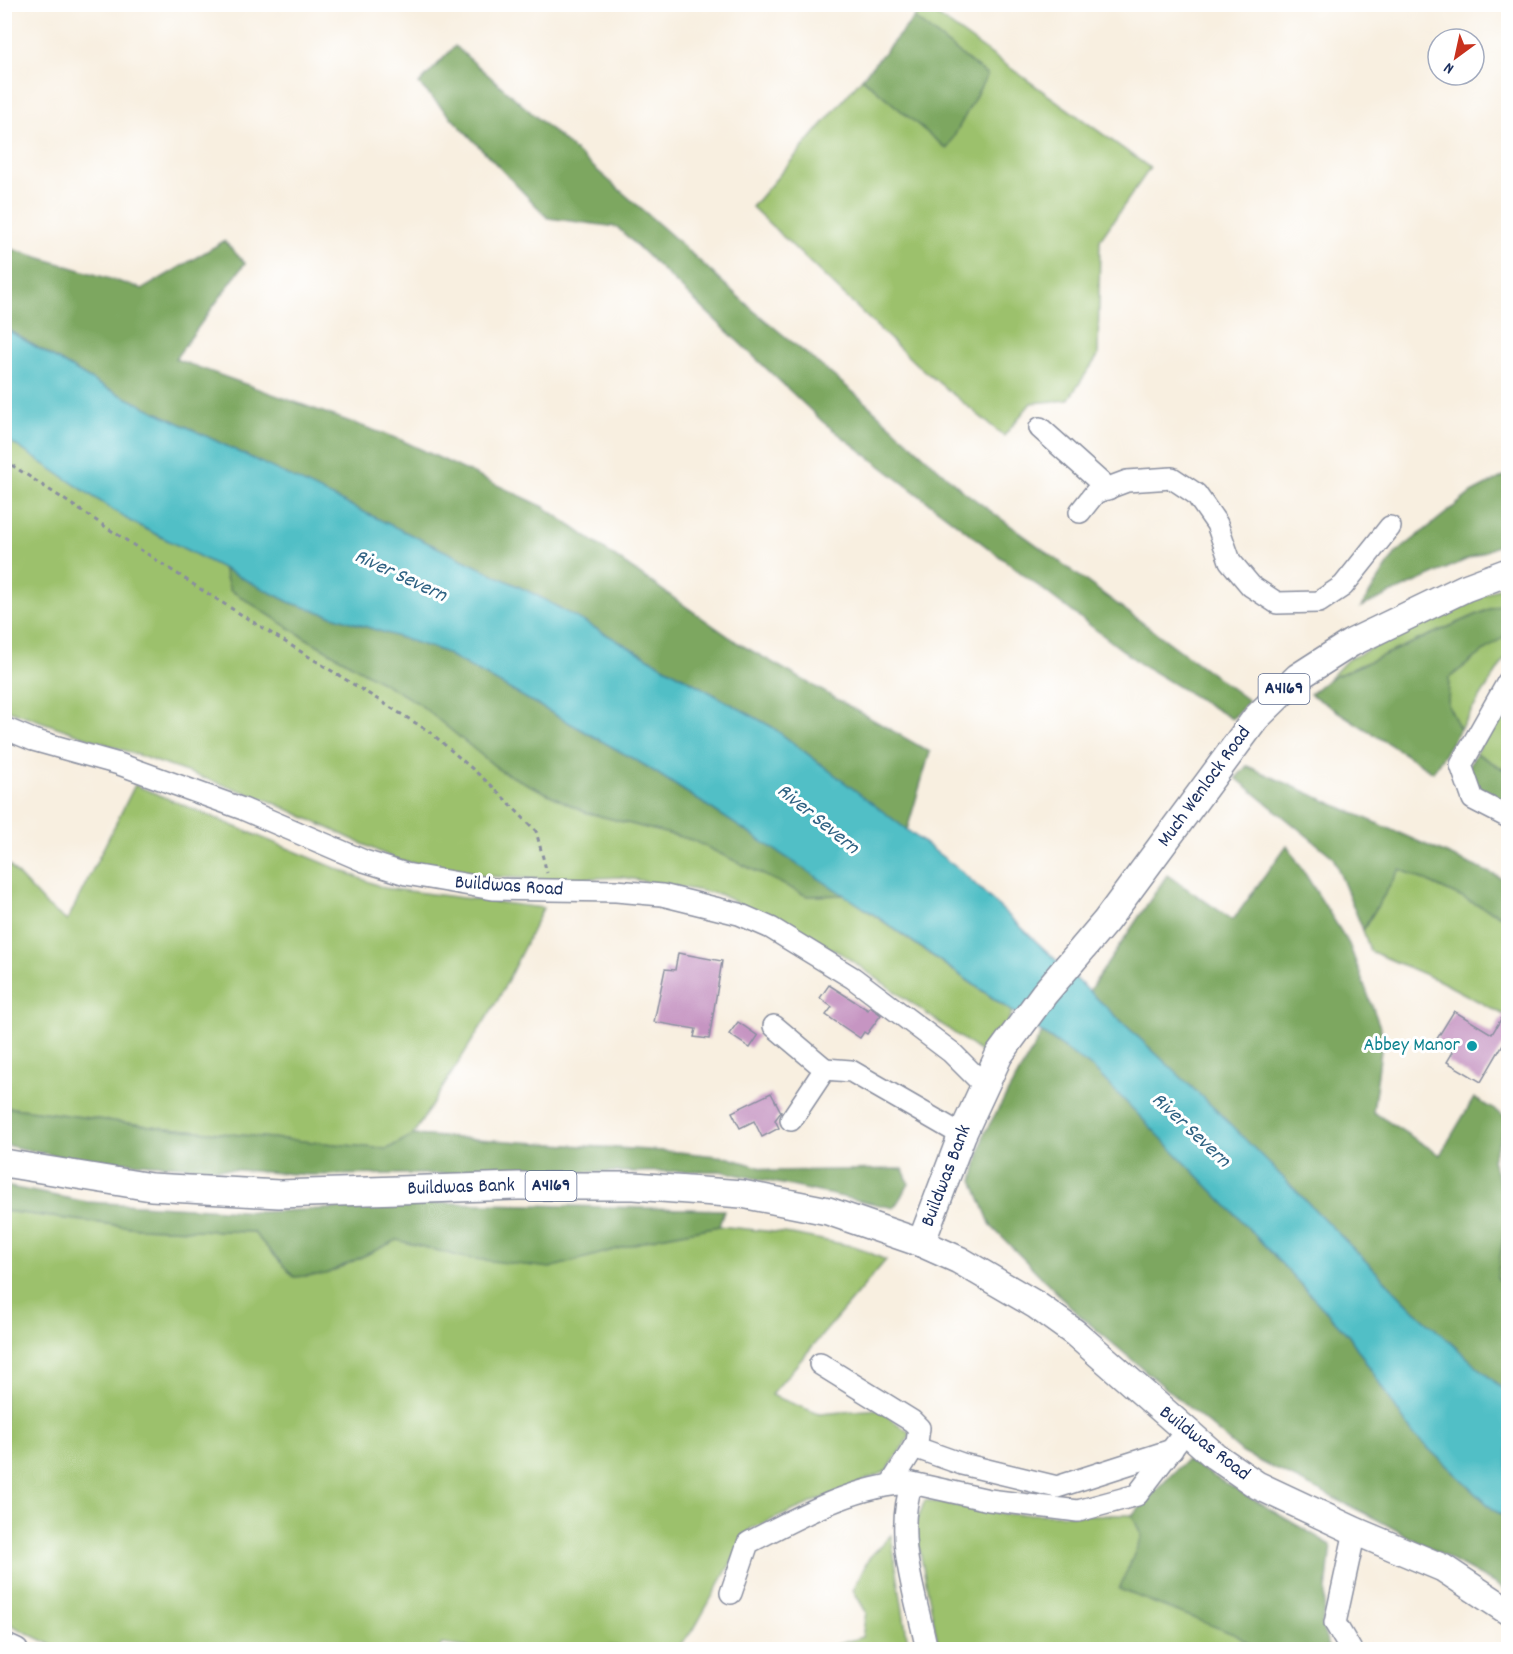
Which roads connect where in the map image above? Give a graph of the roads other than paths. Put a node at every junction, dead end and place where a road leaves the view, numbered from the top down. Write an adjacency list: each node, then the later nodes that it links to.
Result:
1 (1040, 428): 2 (street)
2 (1108, 489): 3 (street); 4 (street)
3 (1080, 512)
4 (1390, 526)
5 (1509, 572): 10 (main road, Much Wenlock Road / A4169)
6 (1509, 682): 8 (street)
7 (4, 728): 12 (street, Buildwas Road)
8 (1509, 817)
9 (774, 1026): 11 (street)
10 (999, 1055): 12 (main road, Buildwas Bank)
11 (825, 1069): 13 (street); 14 (street)
12 (984, 1085): 14 (main road, Buildwas Bank)
13 (791, 1120)
14 (962, 1135): 16 (main road, Buildwas Bank)
15 (4, 1163): 16 (main road, Buildwas Bank / A4169)
16 (921, 1243): 18 (main road, Buildwas Road)
17 (820, 1364): 19 (street)
18 (1179, 1441): 19 (street); 20 (street); 21 (main road, Buildwas Road)
19 (914, 1447): 20 (street)
20 (902, 1483): 22 (street); 26 (street)
21 (1355, 1531): 23 (main road, Buildwas Road); 27 (street)
22 (731, 1593)
23 (1509, 1611)
24 (4, 1644): 25 (street)
25 (17, 1650)
26 (927, 1650)
27 (1351, 1650)

